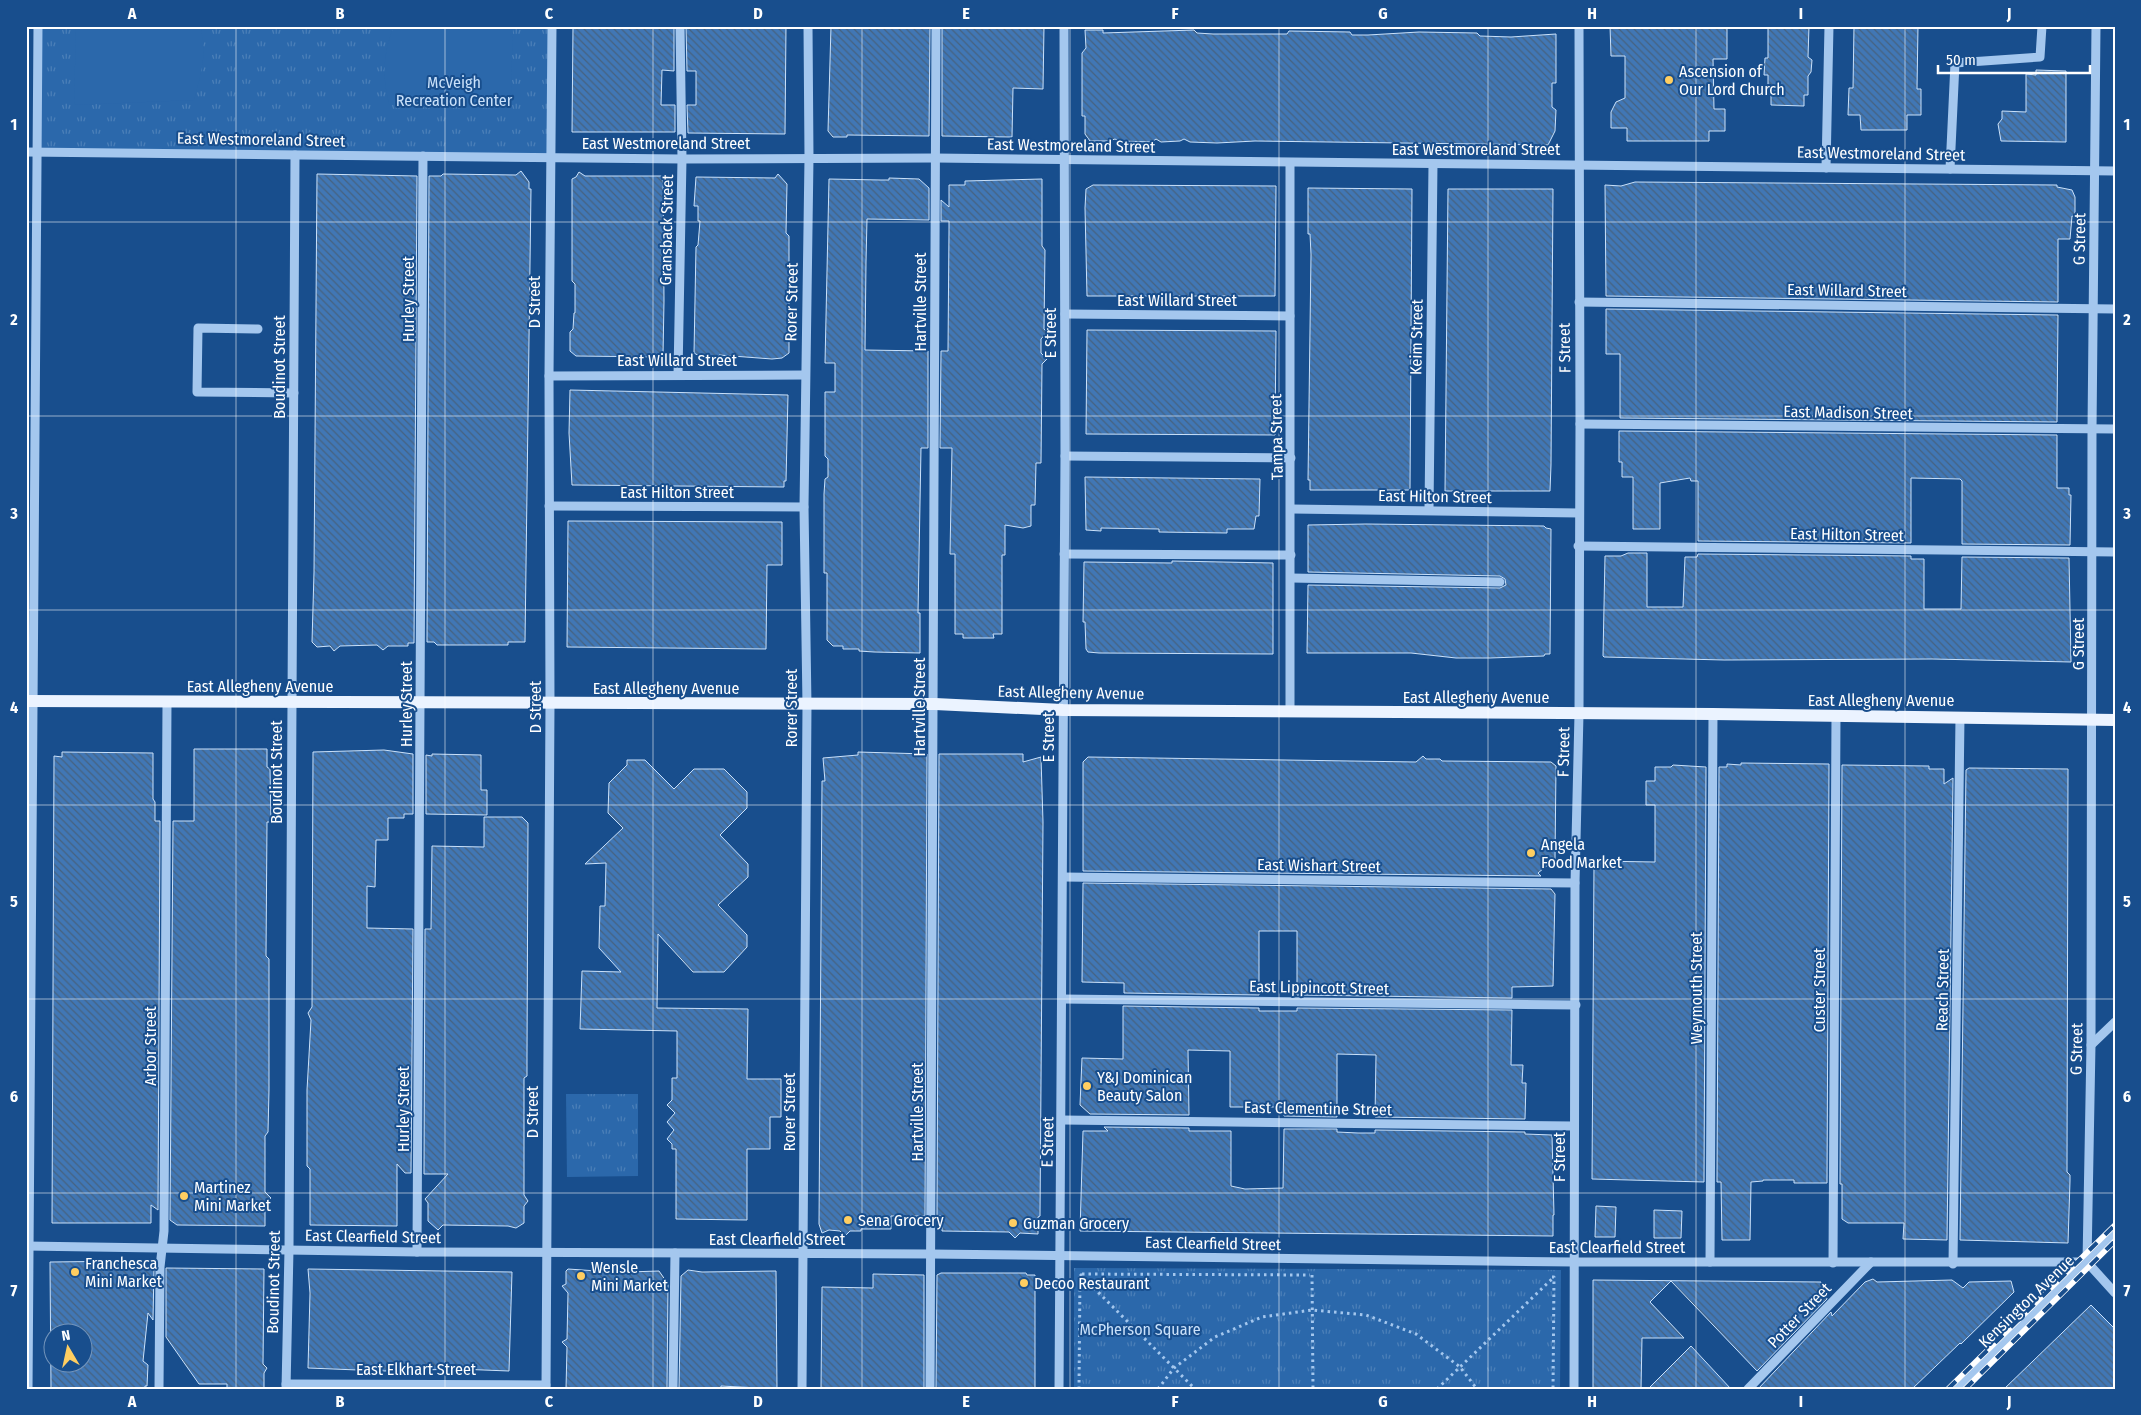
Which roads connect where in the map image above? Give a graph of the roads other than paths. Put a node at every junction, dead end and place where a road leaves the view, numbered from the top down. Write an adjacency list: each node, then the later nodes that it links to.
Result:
1 (38, 26): 12 (street)
2 (552, 26): 15 (street, D Street)
3 (680, 26): 18 (street, Gransback Street)
4 (808, 26): 16 (street, Rorer Street)
5 (936, 26): 17 (street, Hartville Street)
6 (1064, 26): 19 (street, E Street)
7 (1579, 26): 22 (street, F Street)
8 (1828, 26): 23 (street)
9 (2042, 26): 24 (street)
10 (2096, 26): 25 (street, G Street)
11 (26, 152): 12 (street, East Westmoreland Street)
12 (37, 152): 13 (street, East Westmoreland Street); 54 (street)
13 (295, 155): 14 (street, East Westmoreland Street); 36 (street, Boudinot Street)
14 (423, 156): 15 (street, East Westmoreland Street); 56 (street, Hurley Street)
15 (550, 157): 18 (street, East Westmoreland Street); 35 (street, D Street)
16 (809, 158): 17 (street, East Westmoreland Street); 18 (street, East Westmoreland Street); 34 (street, Rorer Street)
17 (935, 158): 19 (street, East Westmoreland Street); 59 (street, Hartville Street)
18 (682, 159): 33 (street, Gransback Street)
19 (1064, 160): 20 (street, East Westmoreland Street); 30 (street, E Street)
20 (1290, 163): 21 (street, East Westmoreland Street); 31 (street, Tampa Street)
21 (1432, 164): 22 (street, East Westmoreland Street); 45 (street, Keim Street)
22 (1579, 165): 23 (street, East Westmoreland Street); 27 (street, F Street)
23 (1826, 168): 24 (street, East Westmoreland Street)
24 (1950, 169): 25 (street, East Westmoreland Street)
25 (2095, 170): 26 (street, East Westmoreland Street); 28 (street, G Street)
26 (2115, 171)
27 (1579, 302): 28 (street, East Willard Street); 37 (street, F Street)
28 (2094, 308): 29 (street, East Willard Street); 38 (street, G Street)
29 (2115, 309)
30 (1065, 314): 31 (street, East Willard Street); 40 (street, E Street)
31 (1290, 316): 41 (street, Tampa Street)
32 (258, 329): 36 (street)
33 (678, 375): 34 (street, East Willard Street); 35 (street, East Willard Street)
34 (805, 375): 43 (street, Rorer Street)
35 (549, 376): 42 (street, D Street)
36 (294, 393): 55 (street, Boudinot Street)
37 (1580, 424): 38 (street, East Madison Street); 46 (street, F Street)
38 (2092, 429): 39 (street, East Madison Street); 48 (street, G Street)
39 (2115, 429)
40 (1065, 456): 41 (street); 50 (street, E Street)
41 (1291, 458): 44 (street, Tampa Street)
42 (549, 506): 43 (street, East Hilton Street); 58 (street, D Street)
43 (804, 507): 60 (street, Rorer Street)
44 (1292, 509): 45 (street, East Hilton Street); 51 (street, Tampa Street)
45 (1429, 510): 46 (street, East Hilton Street)
46 (1579, 513): 47 (street, F Street)
47 (1578, 546): 48 (street, East Hilton Street); 63 (street, F Street)
48 (2093, 551): 49 (street, East Hilton Street); 67 (street, G Street)
49 (2115, 552)
50 (1064, 554): 51 (street); 61 (street, E Street)
51 (1291, 554): 52 (street, Tampa Street)
52 (1291, 578): 53 (street); 62 (street, Tampa Street)
53 (1500, 582)
54 (30, 701): 57 (main road, East Allegheny Avenue); 69 (street)
55 (292, 702): 56 (main road, East Allegheny Avenue); 57 (main road, East Allegheny Avenue); 82 (street, Boudinot Street)
56 (421, 702): 58 (main road, East Allegheny Avenue); 84 (street, Hurley Street)
57 (167, 703): 81 (street, Arbor Street)
58 (550, 704): 60 (main road, East Allegheny Avenue); 83 (street, D Street)
59 (935, 704): 60 (main road, East Allegheny Avenue); 61 (main road, East Allegheny Avenue); 87 (street, Hartville Street)
60 (807, 705): 86 (street, Rorer Street)
61 (1063, 710): 62 (main road, East Allegheny Avenue); 70 (street, E Street)
62 (1290, 712): 63 (main road, East Allegheny Avenue)
63 (1579, 714): 64 (main road, East Allegheny Avenue); 71 (street, F Street)
64 (1713, 714): 65 (main road, East Allegheny Avenue); 90 (street, Weymouth Street)
65 (1836, 716): 66 (main road, East Allegheny Avenue); 93 (street, Custer Street)
66 (1960, 717): 67 (main road, East Allegheny Avenue); 94 (street, Reach Street)
67 (2092, 720): 68 (main road, East Allegheny Avenue); 75 (street, G Street)
68 (2115, 720)
69 (29, 827): 76 (street)
70 (1063, 877): 71 (street, East Wishart Street); 72 (street, E Street)
71 (1575, 883): 73 (street, F Street)
72 (1062, 998): 73 (street, East Lippincott Street); 77 (street, E Street)
73 (1576, 1005): 78 (street, F Street)
74 (2115, 1022): 75 (street)
75 (2091, 1045): 92 (street, G Street)
76 (28, 1098): 80 (street)
77 (1062, 1120): 78 (street, East Clementine Street); 88 (street, E Street)
78 (1574, 1126): 89 (street, F Street)
79 (2115, 1234): 92 (street, Kensington Avenue)
80 (27, 1246): 81 (street, East Clearfield Street); 98 (street)
81 (162, 1249): 82 (street, East Clearfield Street); 99 (street, Arbor Street)
82 (289, 1250): 84 (street, East Clearfield Street); 96 (street, Boudinot Street)
83 (546, 1251): 84 (street, East Clearfield Street); 85 (street, East Clearfield Street); 97 (street, D Street)
84 (417, 1252)
85 (675, 1253): 86 (street, East Clearfield Street); 100 (street)
86 (803, 1254): 87 (street, East Clearfield Street); 101 (street, Rorer Street)
87 (931, 1254): 88 (street, East Clearfield Street); 102 (street, Hartville Street)
88 (1060, 1256): 89 (street, East Clearfield Street); 103 (street, E Street)
89 (1574, 1262): 90 (street, East Clearfield Street); 104 (street, F Street)
90 (1710, 1262): 93 (street, East Clearfield Street)
91 (1871, 1262): 93 (street, East Clearfield Street); 94 (street, East Clearfield Street); 105 (street, Potter Street)
92 (2087, 1262): 94 (street, East Clearfield Street); 95 (street); 106 (street, Kensington Avenue)
93 (1833, 1263)
94 (1953, 1264)
95 (2115, 1293)
96 (286, 1386): 97 (street, East Elkhart Street)
97 (546, 1387)
98 (28, 1389)
99 (159, 1389)
100 (674, 1389)
101 (802, 1389)
102 (930, 1389)
103 (1059, 1389)
104 (1574, 1389)
105 (1748, 1389)
106 (1958, 1389)

